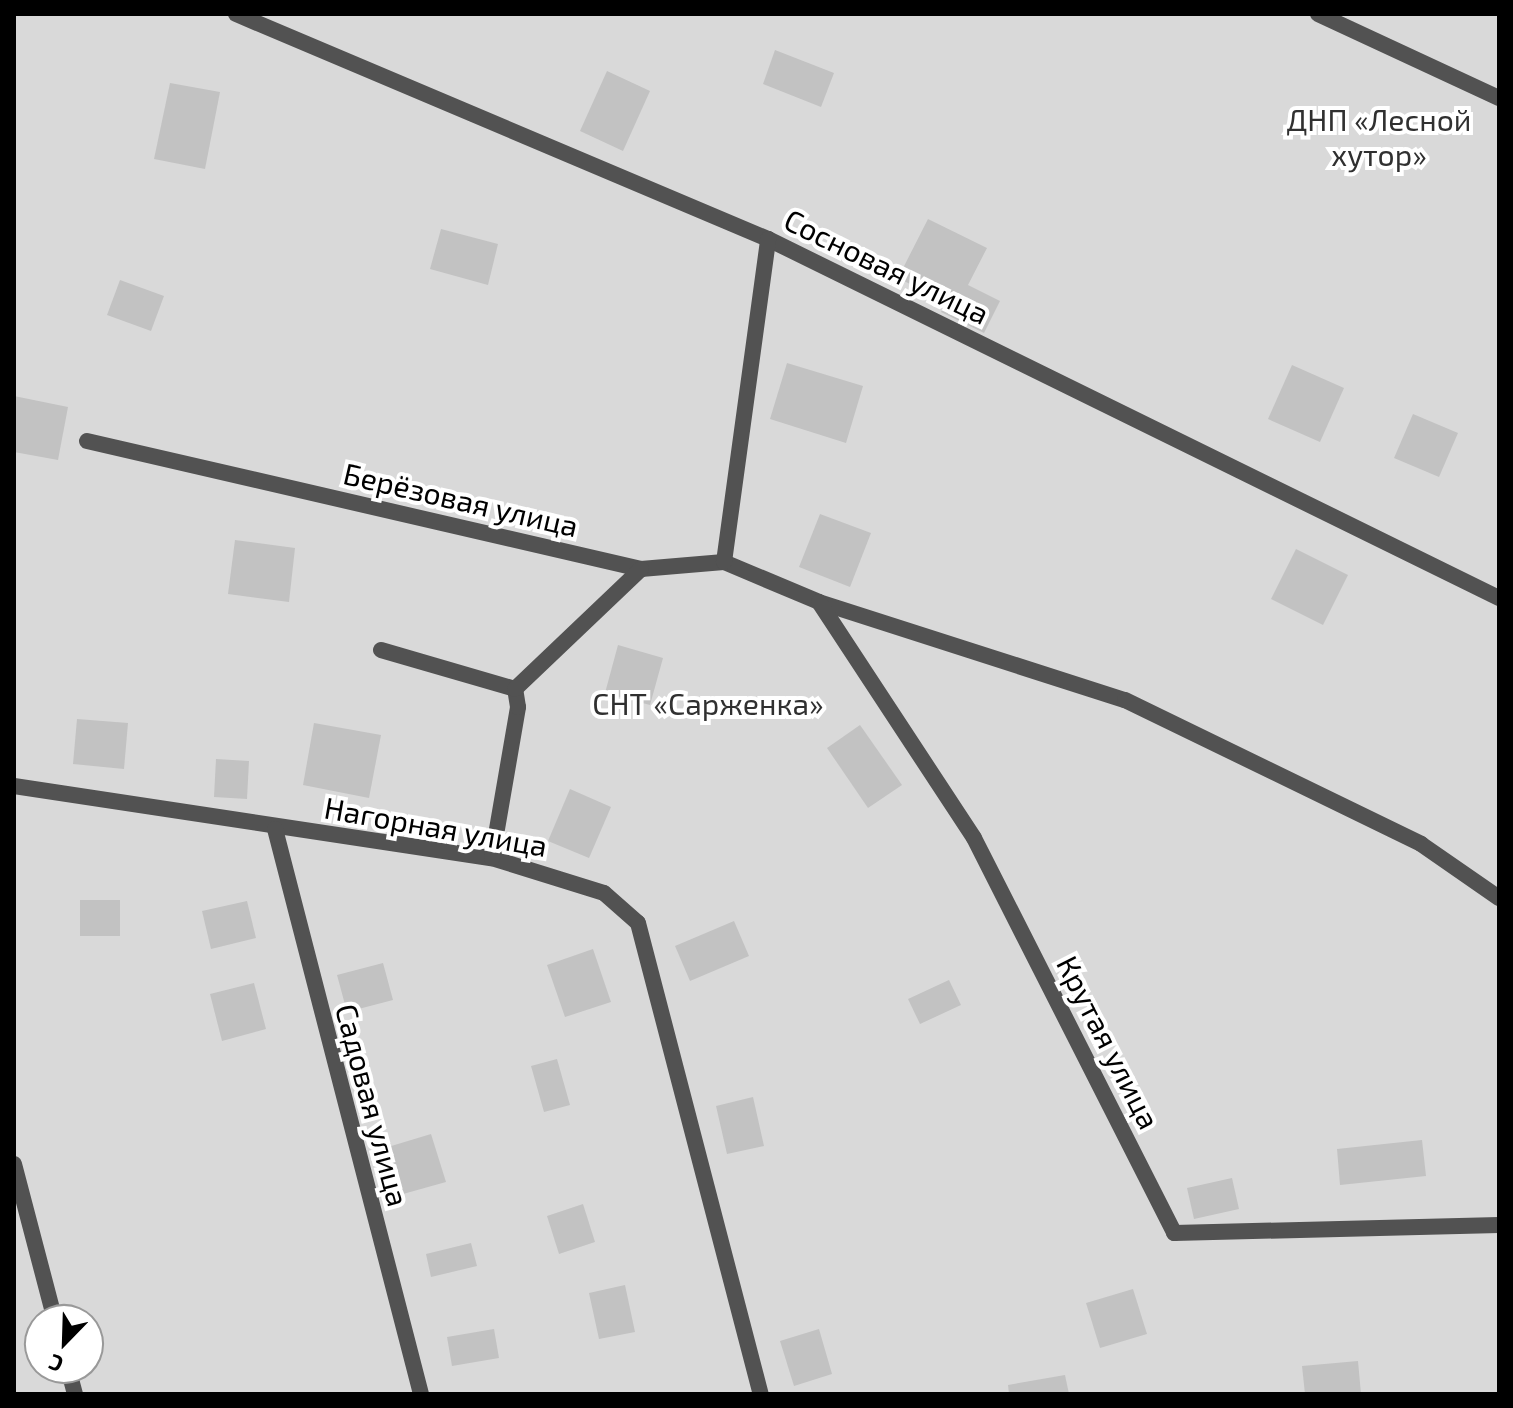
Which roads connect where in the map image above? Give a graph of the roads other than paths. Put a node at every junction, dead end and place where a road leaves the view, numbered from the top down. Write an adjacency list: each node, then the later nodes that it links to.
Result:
1 (236, 14): 4 (street, Сосновая улица)
2 (1318, 14): 3 (street)
3 (1499, 98)
4 (768, 239): 6 (street); 8 (street, Сосновая улица)
5 (87, 441): 7 (street, Берёзовая улица)
6 (724, 562): 7 (street, Берёзовая улица); 9 (street, Берёзовая улица)
7 (641, 569): 11 (street)
8 (1499, 598)
9 (819, 602): 15 (street, Берёзовая улица); 17 (street, Крутая улица)
10 (381, 650): 11 (street)
11 (515, 689): 14 (street)
12 (14, 786): 13 (street, Нагорная улица)
13 (275, 829): 14 (street, Нагорная улица); 19 (street, Садовая улица)
14 (492, 858): 20 (street, Нагорная улица)
15 (1499, 898)
16 (14, 1164): 18 (street)
17 (1499, 1225)
18 (51, 1304)
19 (421, 1394)
20 (761, 1394)

